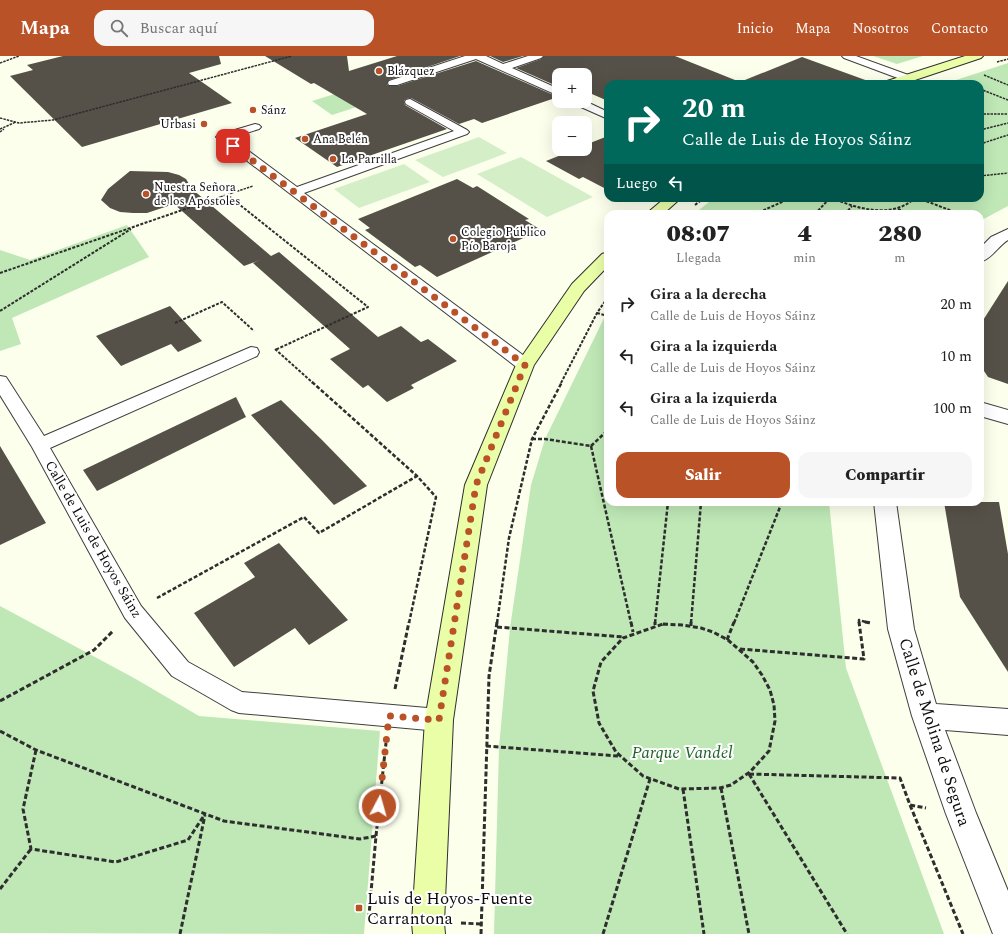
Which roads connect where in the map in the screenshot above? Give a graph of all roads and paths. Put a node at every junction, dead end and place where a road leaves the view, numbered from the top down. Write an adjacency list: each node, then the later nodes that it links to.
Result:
1 (19, 56): 8 (path)
2 (292, 56): 24 (path)
3 (475, 56): 13 (lane)
4 (478, 56): 9 (lane)
5 (538, 56): 9 (lane)
6 (847, 56): 11 (lane)
7 (977, 56): 11 (street)
8 (0, 64)
9 (503, 67): 15 (lane)
10 (984, 75): 14 (path)
11 (907, 78): 12 (street)
12 (902, 80)
13 (393, 83)
14 (1008, 85)
15 (552, 90)
16 (984, 91): 17 (path)
17 (1008, 100)
18 (410, 102): 36 (lane)
19 (591, 108): 20 (lane)
20 (604, 114)
21 (984, 114): 22 (path)
22 (1008, 114)
23 (0, 118): 24 (path)
24 (16, 122): 26 (path)
25 (1008, 123): 29 (path)
26 (8, 126): 28 (path); 30 (path)
27 (255, 127): 35 (lane)
28 (0, 129)
29 (984, 129)
30 (0, 132)
31 (1008, 135): 32 (path)
32 (984, 143)
33 (1008, 173): 34 (path)
34 (984, 176)
35 (276, 178): 36 (lane); 37 (path)
36 (295, 192): 66 (lane)
37 (227, 195): 52 (path); 64 (path)
38 (669, 202): 47 (street)
39 (782, 202): 48 (path)
40 (827, 202): 49 (path)
41 (842, 202): 44 (path)
42 (912, 202): 46 (path)
43 (927, 202): 51 (path)
44 (852, 206): 45 (path); 50 (path)
45 (866, 209): 46 (path)
46 (897, 209)
47 (659, 210)
48 (764, 210)
49 (819, 210)
50 (848, 210)
51 (949, 210)
52 (135, 226): 56 (path); 58 (path)
53 (1004, 240): 54 (street)
54 (984, 254)
55 (604, 261): 66 (street)
56 (0, 273)
57 (604, 303): 59 (path)
58 (0, 311)
59 (597, 313): 60 (path); 71 (path)
60 (604, 315)
61 (175, 323): 62 (path)
62 (258, 334)
63 (270, 345): 64 (path)
64 (276, 350): 65 (path); 74 (path)
65 (251, 352): 72 (lane)
66 (525, 365): 93 (street)
67 (0, 380): 72 (lane, Calle de Luis de Hoyos Sáinz)
68 (984, 410): 69 (street)
69 (1008, 417)
70 (604, 434): 73 (path)
71 (532, 439): 73 (path); 84 (path)
72 (40, 445): 81 (lane, Calle de Luis de Hoyos Sáinz)
73 (591, 446): 75 (path)
74 (417, 476): 81 (path); 91 (path)
75 (604, 504)
76 (605, 506): 86 (path)
77 (668, 506): 82 (path)
78 (701, 506): 83 (path)
79 (780, 506): 88 (path)
80 (886, 506): 85 (street, Calle de Molina de Segura)
81 (133, 612): 90 (path); 91 (lane, Calle de Luis de Hoyos Sáinz)
82 (655, 625): 83 (path); 86 (path)
83 (691, 626): 88 (path)
84 (497, 627): 87 (path); 96 (path)
85 (901, 629): 89 (path); 92 (street, Calle de Molina de Segura)
86 (633, 632): 87 (path)
87 (624, 637): 98 (path)
88 (727, 640): 89 (path)
89 (740, 649): 99 (path)
90 (0, 701)
91 (389, 716): 93 (lane, Calle de Luis de Hoyos Sáinz); 106 (path)
92 (926, 716): 94 (street); 105 (street, Calle de Molina de Segura)
93 (439, 720): 110 (street)
94 (1008, 722)
95 (0, 731): 97 (path)
96 (486, 746): 98 (path); 109 (path)
97 (36, 750): 104 (path); 107 (path)
98 (618, 756): 100 (path)
99 (749, 774): 101 (path); 103 (path); 117 (path)
100 (650, 779): 102 (path); 114 (path)
101 (721, 788): 102 (path); 116 (path)
102 (683, 789): 115 (path)
103 (910, 805): 105 (path); 118 (path)
104 (205, 814): 106 (path); 107 (path); 112 (path)
105 (961, 814): 111 (street, Calle de Molina de Segura)
106 (376, 836): 110 (path)
107 (31, 849): 108 (path)
108 (0, 889)
109 (481, 924): 110 (path); 113 (path)
110 (427, 930)
111 (1008, 930)
112 (180, 934)
113 (480, 934)
114 (603, 934)
115 (704, 934)
116 (749, 934)
117 (847, 934)
118 (963, 934)

